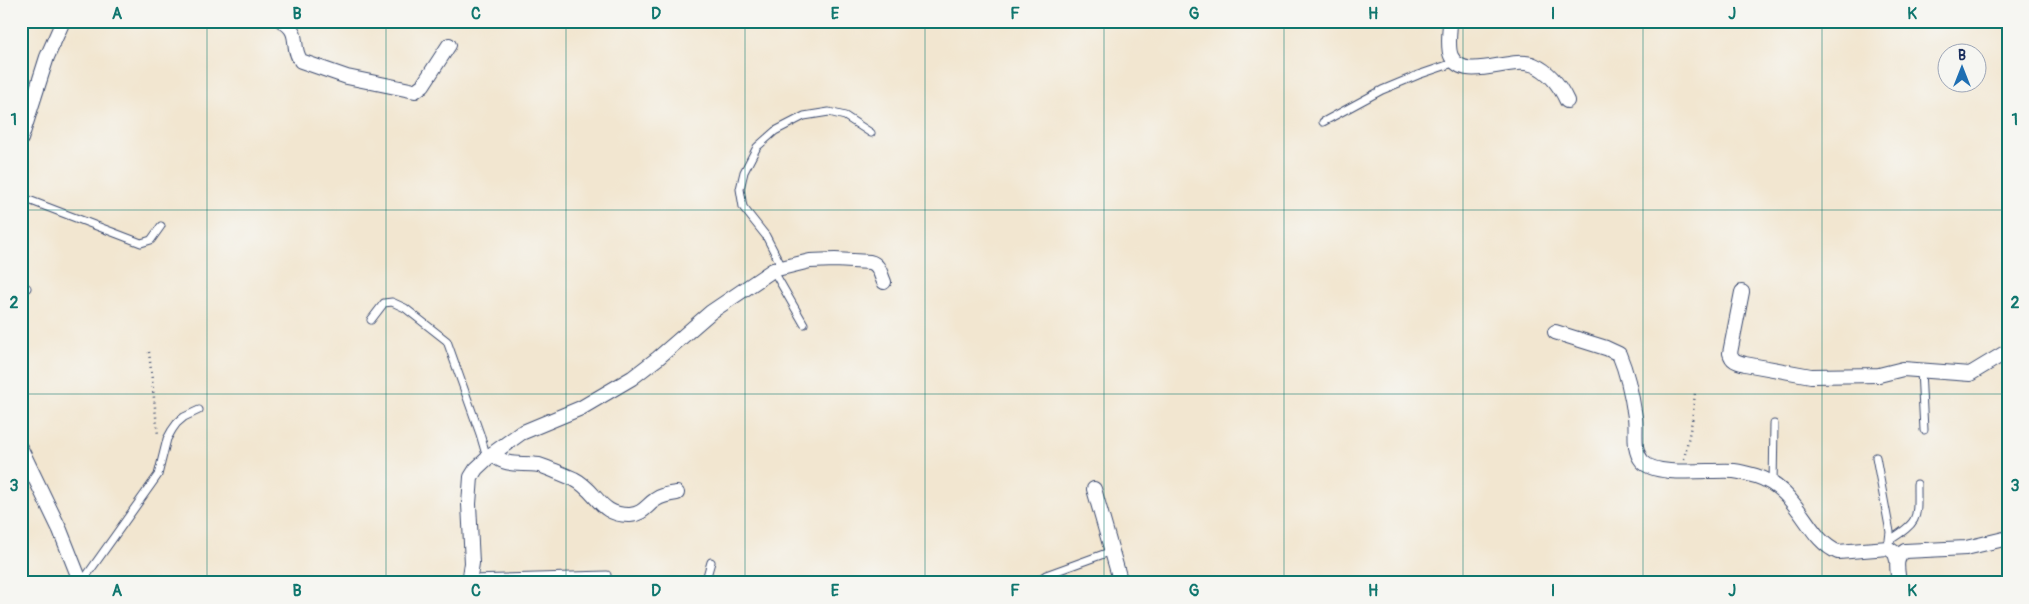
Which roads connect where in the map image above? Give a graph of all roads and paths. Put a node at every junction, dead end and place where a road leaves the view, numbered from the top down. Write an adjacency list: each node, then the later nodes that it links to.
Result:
1 (63, 21): 9 (street)
2 (282, 21): 4 (street)
3 (1450, 21): 5 (street)
4 (449, 45)
5 (1456, 62): 6 (street); 7 (lane)
6 (1567, 101)
7 (1323, 122)
8 (871, 133): 12 (lane)
9 (21, 139)
10 (21, 197): 11 (lane)
11 (161, 226)
12 (778, 269): 13 (street); 16 (lane); 27 (street)
13 (884, 282)
14 (1742, 292): 20 (street)
15 (371, 320): 27 (lane)
16 (804, 324)
17 (1555, 332): 29 (street)
18 (2007, 349): 20 (street)
19 (148, 352): 26 (path)
20 (1921, 370): 24 (lane)
21 (1695, 394): 29 (path)
22 (199, 410): 26 (lane)
23 (1774, 424): 31 (lane)
24 (1924, 430)
25 (21, 449): 41 (street)
26 (164, 452): 41 (lane)
27 (489, 456): 33 (street); 40 (street)
28 (1876, 457): 35 (lane)
29 (1682, 472): 31 (street)
30 (1917, 484): 35 (lane)
31 (1773, 485): 35 (street)
32 (1094, 489): 36 (street)
33 (677, 493)
34 (2008, 538): 37 (street)
35 (1889, 544): 37 (street)
36 (1112, 551): 43 (lane); 44 (street)
37 (1896, 560): 45 (street)
38 (711, 562): 42 (lane)
39 (607, 574): 40 (lane)
40 (470, 581)
41 (81, 583)
42 (705, 583)
43 (1035, 583)
44 (1121, 583)
45 (1900, 583)

